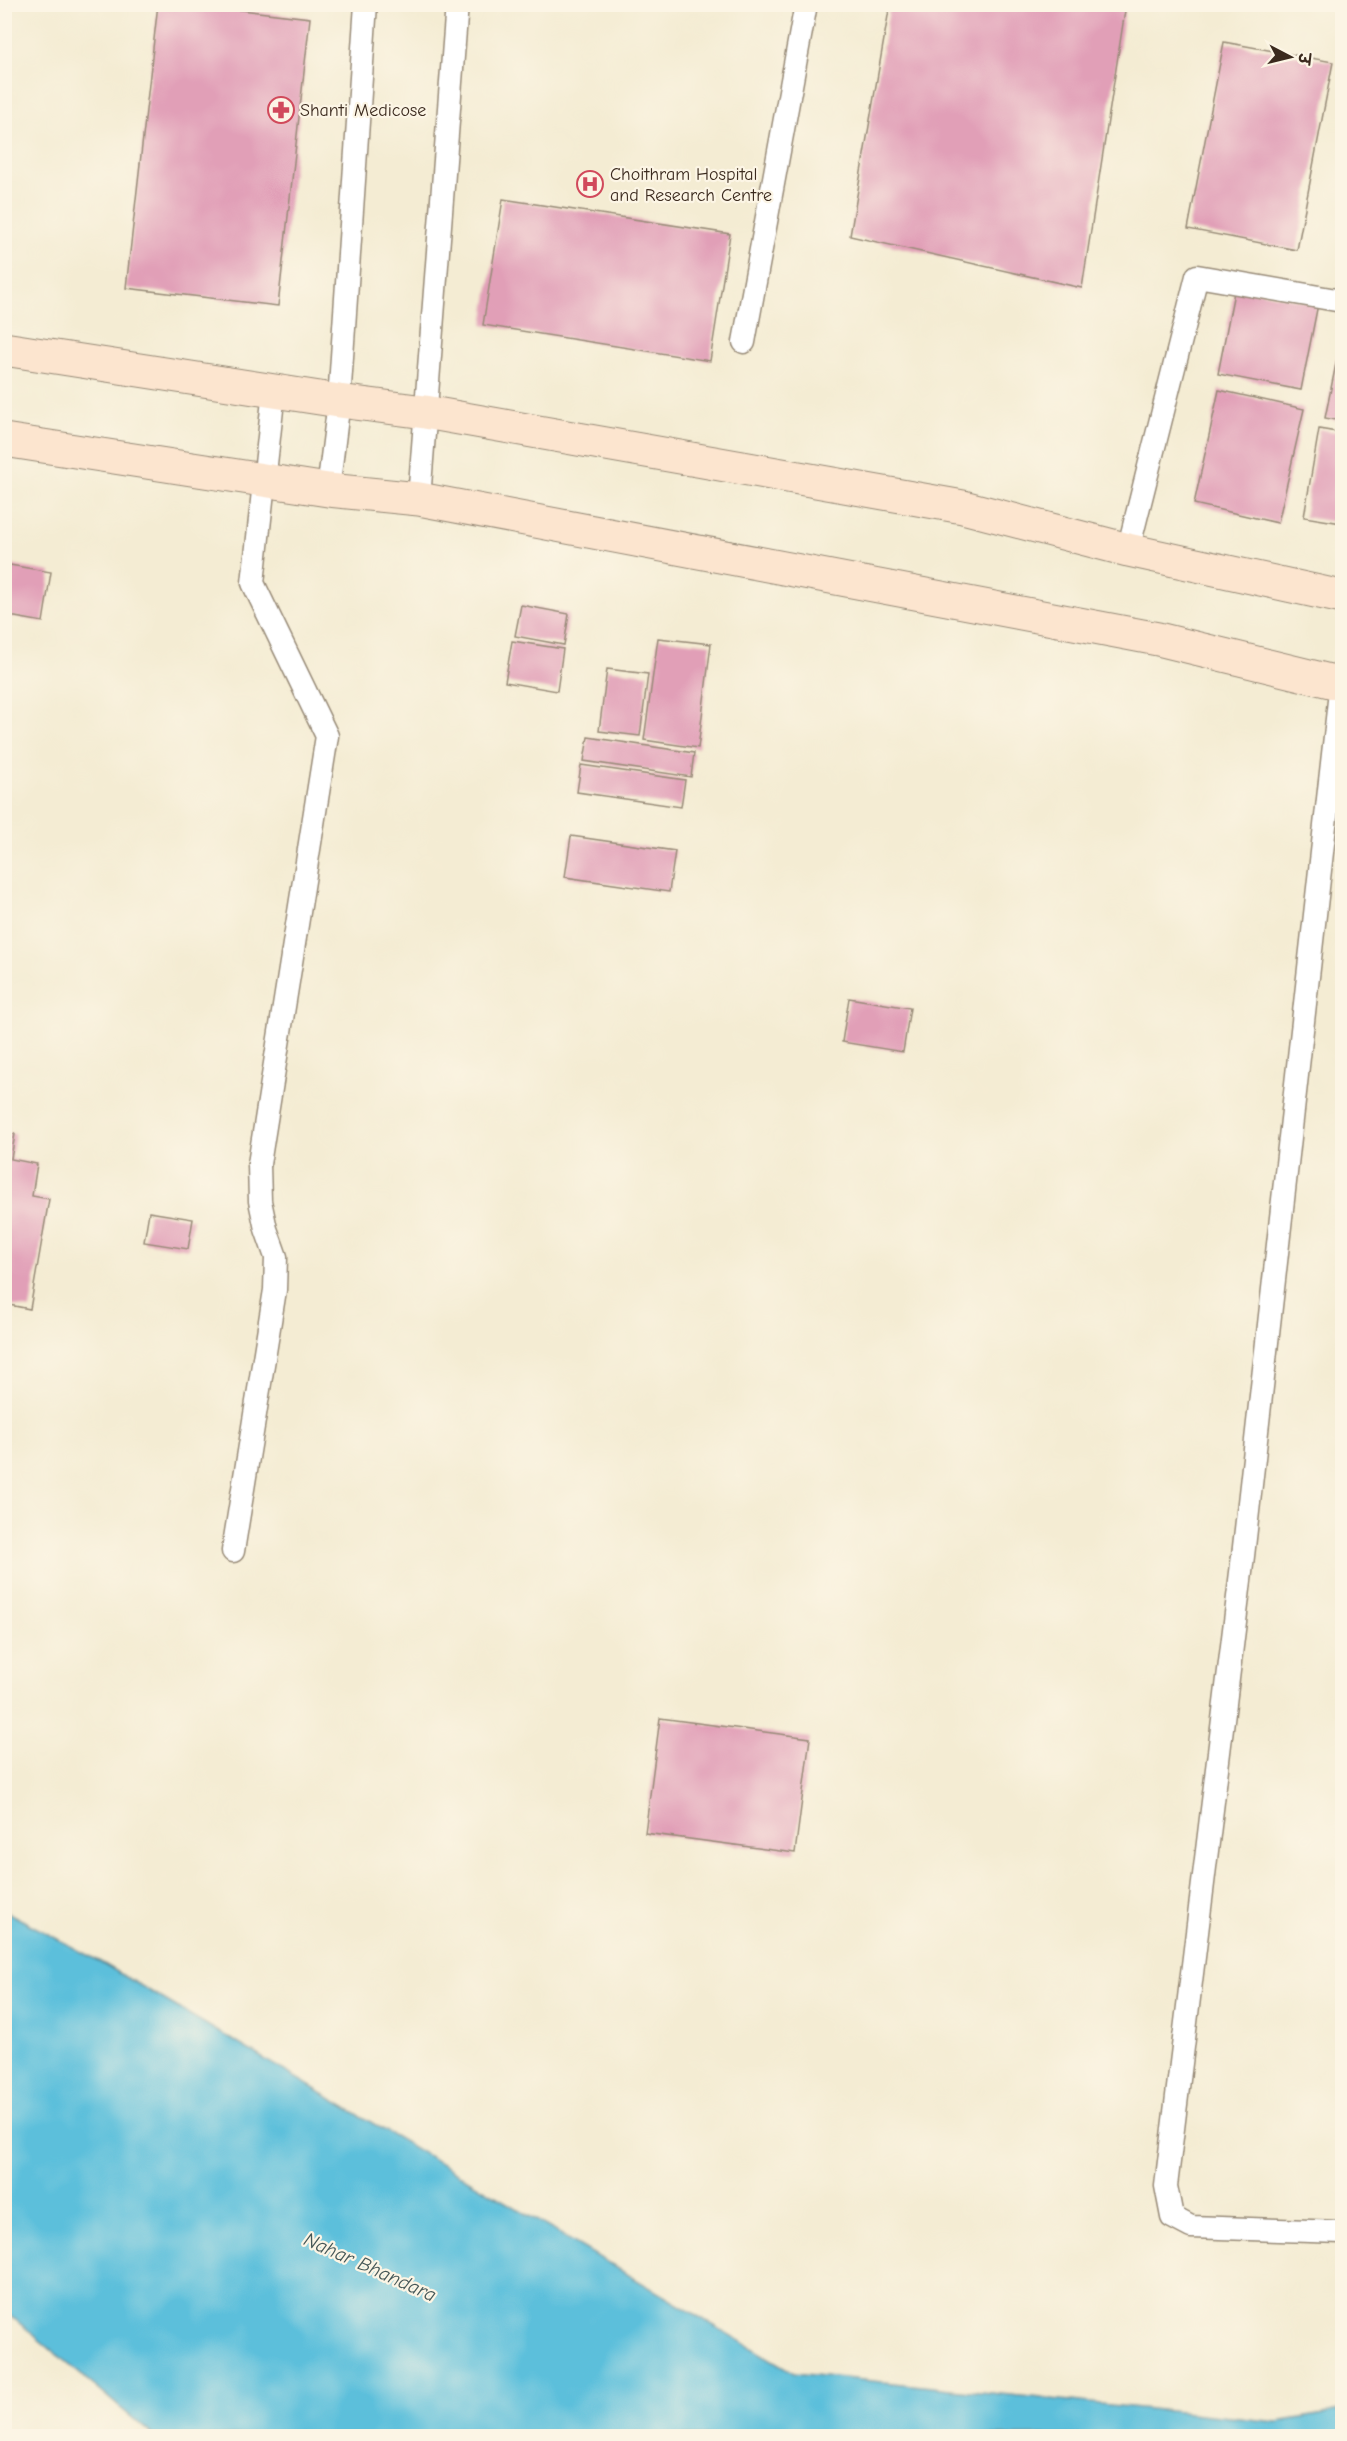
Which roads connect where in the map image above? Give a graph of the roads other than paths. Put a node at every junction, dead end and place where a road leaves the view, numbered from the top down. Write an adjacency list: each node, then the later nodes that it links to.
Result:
1 (366, 4): 8 (lane)
2 (457, 4): 9 (lane)
3 (806, 4): 5 (lane)
4 (1342, 301): 14 (lane)
5 (744, 342)
6 (4, 349): 7 (main road)
7 (274, 391): 8 (main road); 11 (lane)
8 (339, 401): 9 (main road); 12 (lane)
9 (425, 412): 13 (lane); 14 (main road)
10 (4, 440): 11 (main road)
11 (265, 480): 12 (main road); 17 (lane)
12 (328, 490): 13 (main road)
13 (419, 499): 16 (main road)
14 (1128, 550): 15 (main road)
15 (1342, 597)
16 (1342, 684): 18 (lane)
17 (233, 1551)
18 (1342, 2232)

